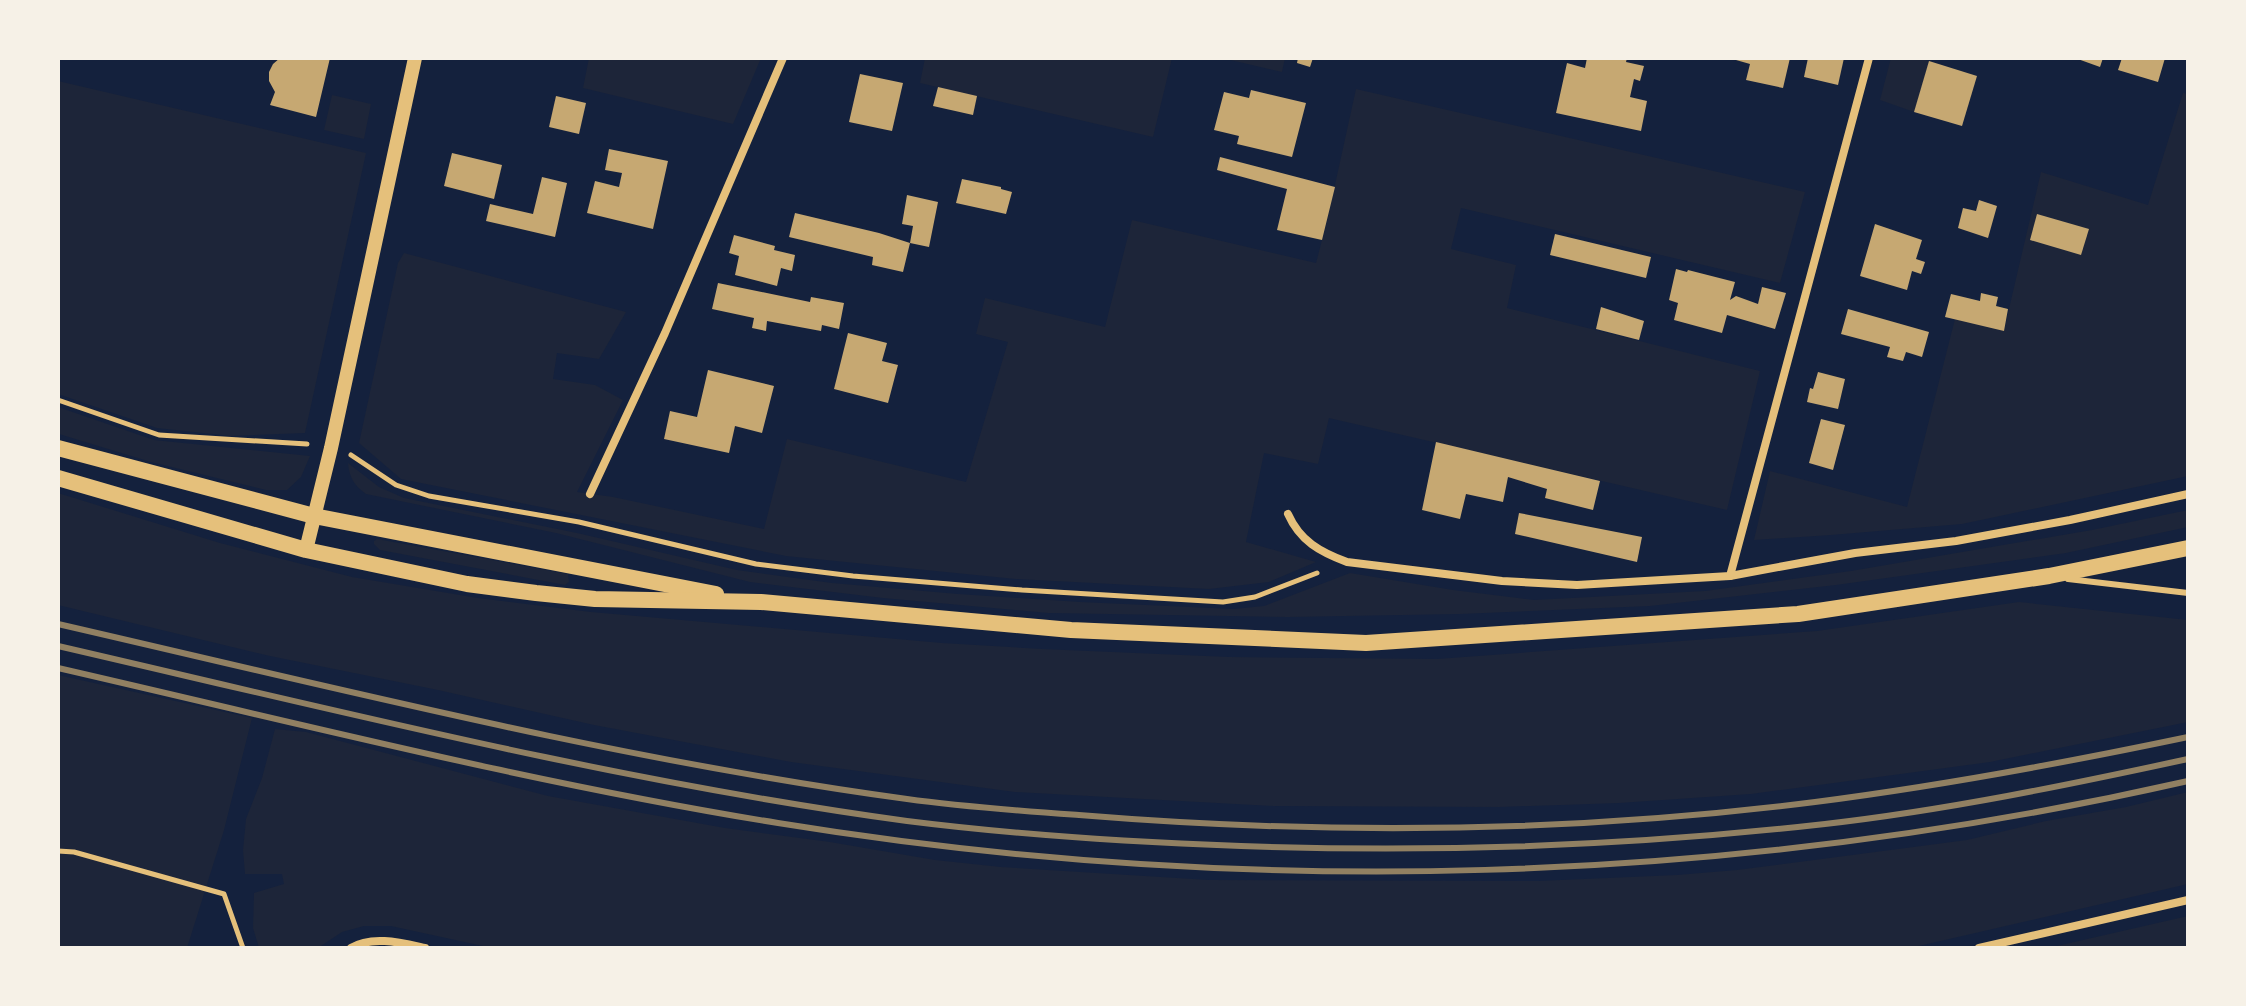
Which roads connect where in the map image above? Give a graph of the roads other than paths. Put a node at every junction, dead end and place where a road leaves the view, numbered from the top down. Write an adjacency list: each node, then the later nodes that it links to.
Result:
1 (415, 58): 9 (street)
2 (783, 58): 6 (street)
3 (1869, 58): 12 (street)
4 (58, 448): 9 (main road)
5 (58, 478): 11 (main road)
6 (590, 494)
7 (2188, 494): 12 (street)
8 (1288, 514): 12 (street)
9 (314, 516): 11 (street); 15 (main road)
10 (2188, 548): 13 (main road)
11 (306, 550): 15 (main road)
12 (1730, 576)
13 (2049, 576): 14 (lane); 15 (main road)
14 (2188, 593)
15 (761, 602)
16 (2188, 900): 19 (street)
17 (351, 948): 18 (street)
18 (425, 948)
19 (1979, 948)

